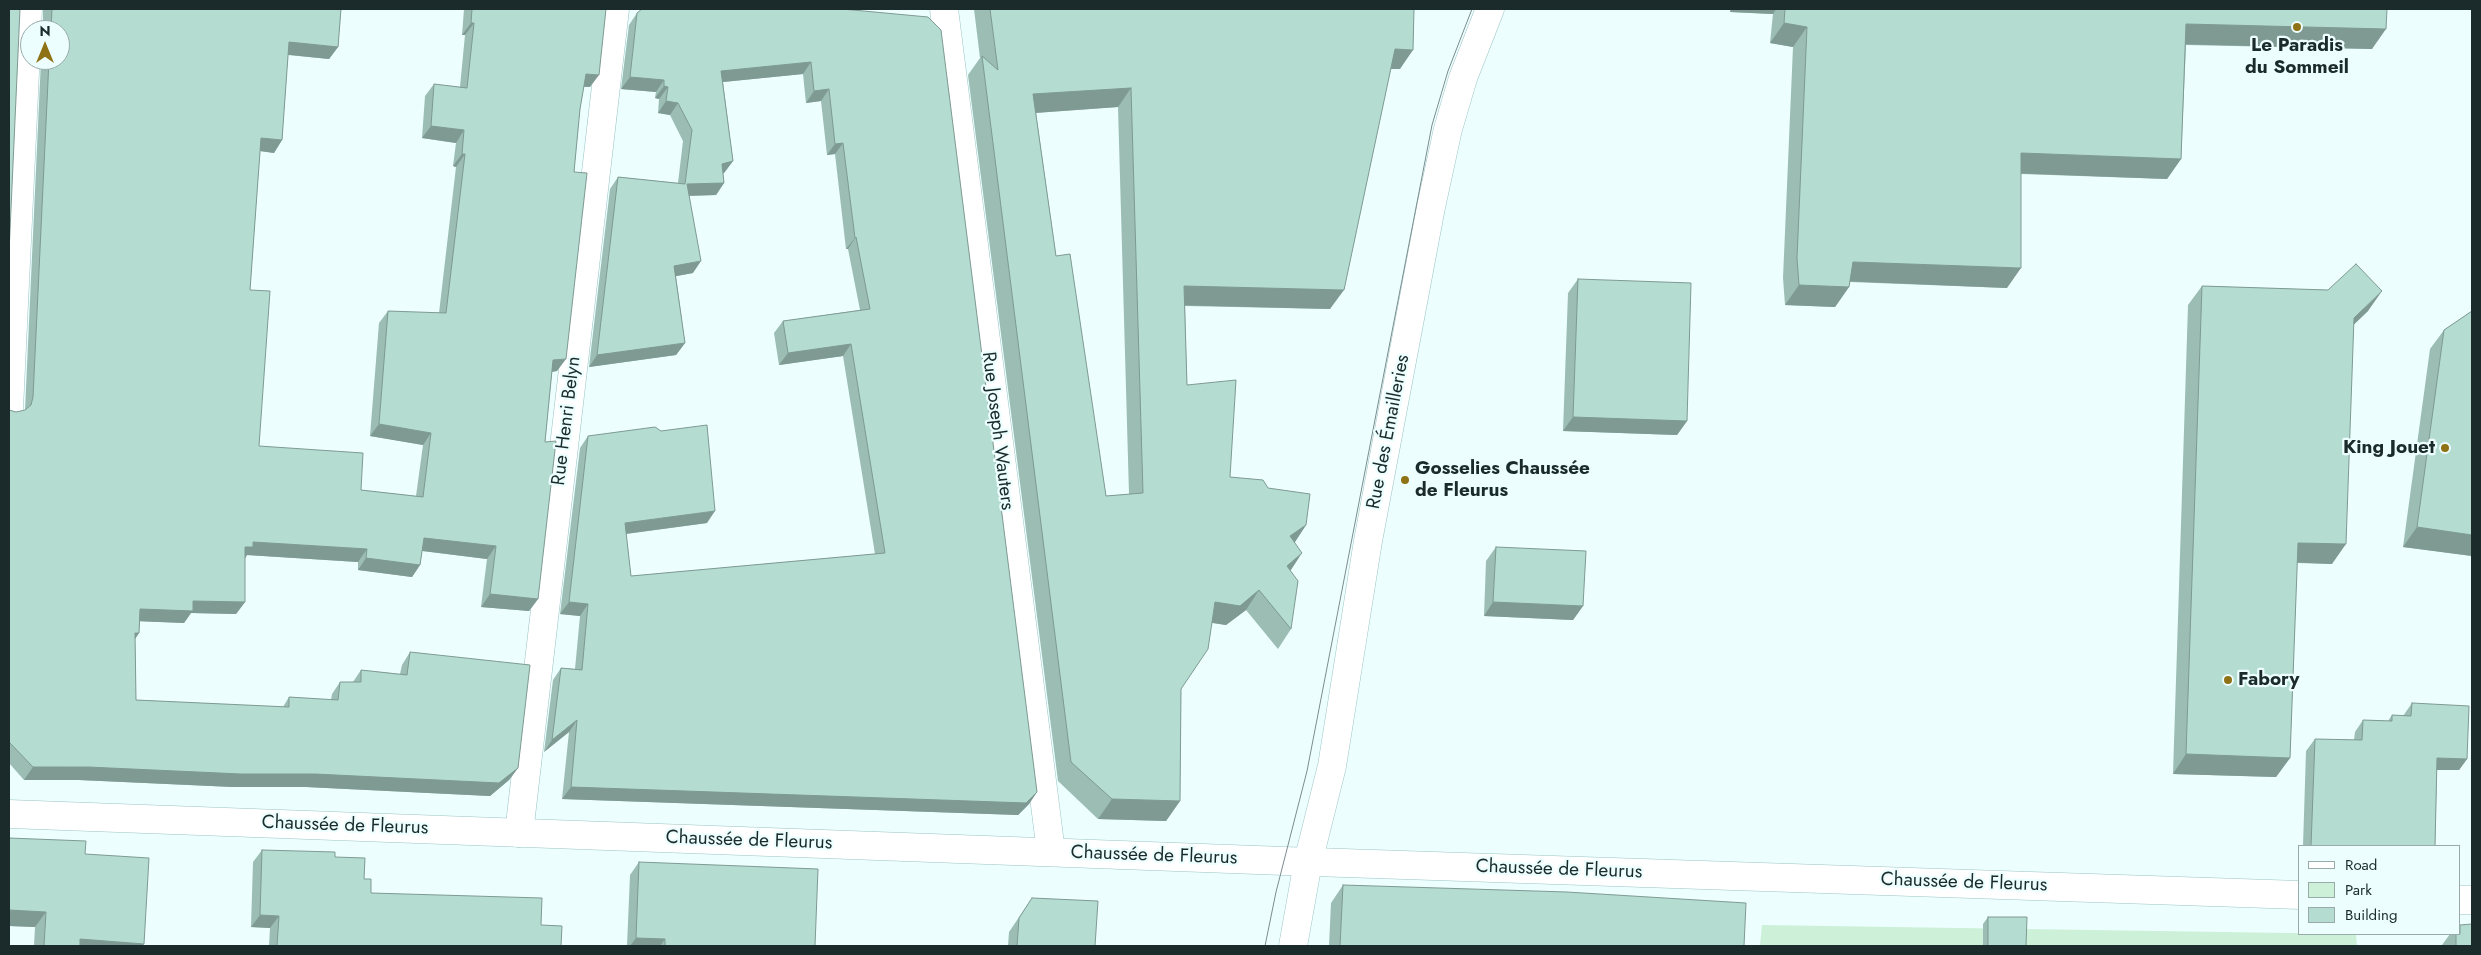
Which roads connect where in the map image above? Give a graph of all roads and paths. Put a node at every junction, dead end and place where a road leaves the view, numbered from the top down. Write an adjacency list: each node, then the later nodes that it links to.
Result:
1 (28, 9): 5 (street)
2 (615, 9): 7 (street, Rue Henri Belyn)
3 (944, 9): 8 (street, Rue Joseph Wauters)
4 (1490, 9): 9 (street, Rue des Émailleries)
5 (9, 409)
6 (9, 814): 7 (street, Chaussée de Fleurus)
7 (520, 833): 8 (street, Chaussée de Fleurus)
8 (1051, 852): 9 (street, Chaussée de Fleurus)
9 (1308, 862): 10 (street, Chaussée de Fleurus); 11 (street, Rue des Émailleries)
10 (2298, 894)
11 (1293, 946)

